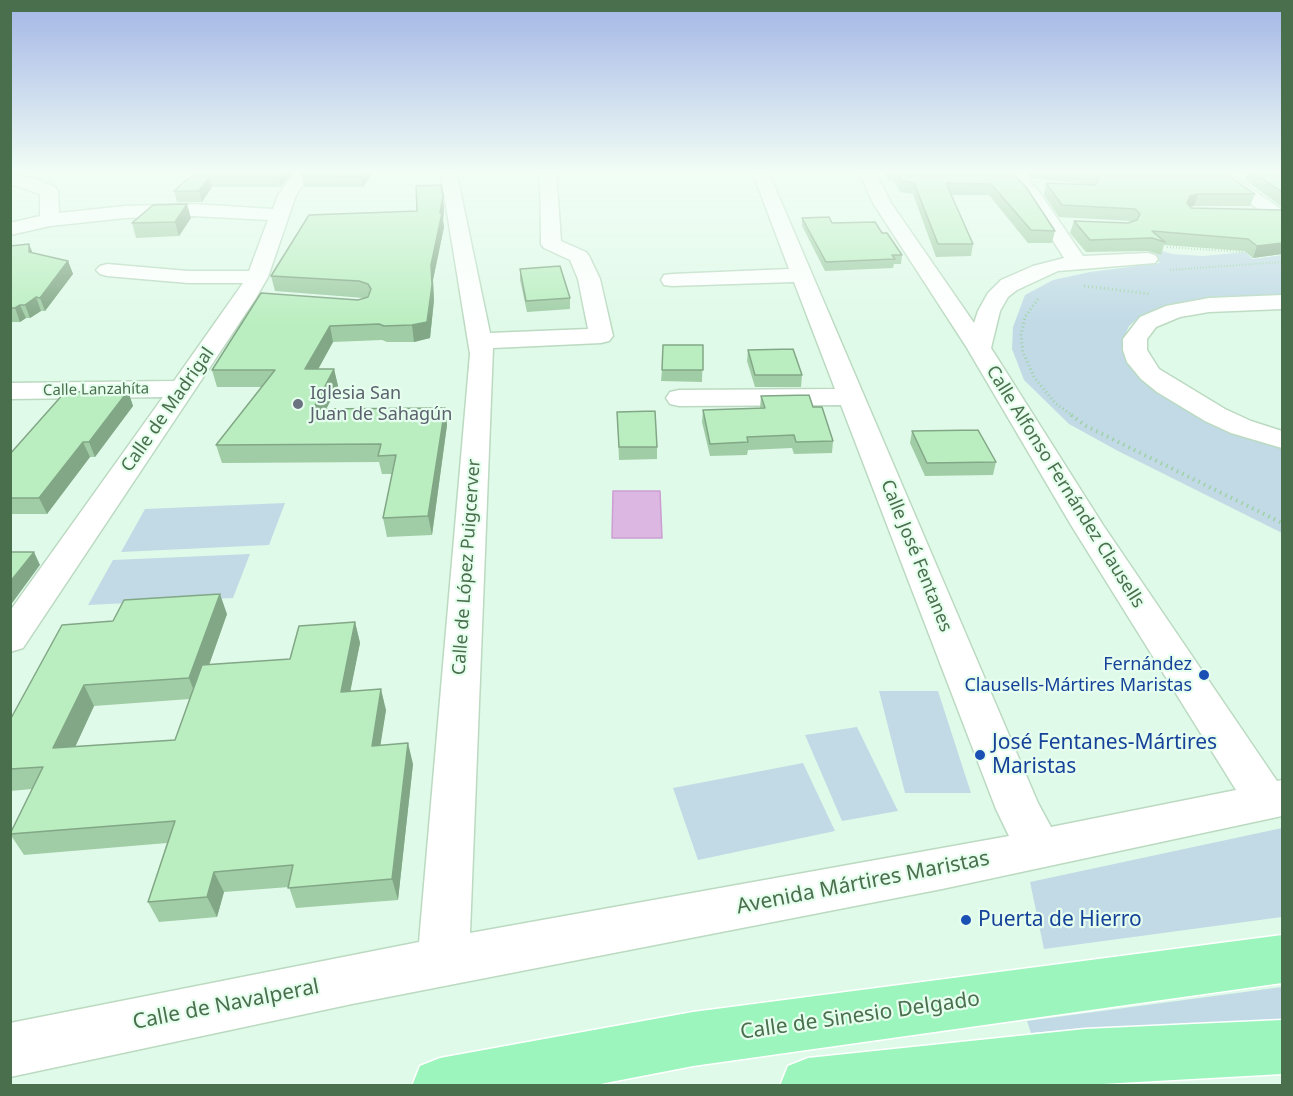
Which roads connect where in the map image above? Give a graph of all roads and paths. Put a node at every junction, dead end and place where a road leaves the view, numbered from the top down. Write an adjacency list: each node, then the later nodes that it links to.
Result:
1 (37, 222): 10 (street)
2 (278, 222): 18 (street, Calle de Madrigal)
3 (458, 222): 21 (street, Calle de López Puigcerver)
4 (550, 222): 21 (street)
5 (780, 222): 15 (street, Calle José Fentanes)
6 (895, 222): 22 (street, Calle Alfonso Fernández Clausells)
7 (1049, 222): 8 (street)
8 (1051, 225): 9 (street); 13 (street)
9 (1072, 225)
10 (10, 229)
11 (1234, 245): 12 (path)
12 (1156, 253): 13 (street)
13 (1078, 263): 22 (street)
14 (107, 270): 18 (street)
15 (801, 274): 16 (street); 25 (street, Calle José Fentanes)
16 (672, 280)
17 (1080, 285): 20 (path)
18 (256, 292): 23 (street, Calle de Madrigal)
19 (1282, 302): 20 (street)
20 (1209, 305): 27 (street)
21 (479, 341): 32 (street, Calle de López Puigcerver)
22 (979, 348): 29 (street, Calle Alfonso Fernández Clausells)
23 (182, 389): 24 (street, Calle Lanzahíta); 28 (street, Calle de Madrigal)
24 (10, 391)
25 (851, 397): 26 (street); 30 (street, Calle José Fentanes)
26 (679, 398)
27 (1282, 440)
28 (10, 639)
29 (1275, 800): 30 (street, Avenida Mártires Maristas)
30 (1039, 848): 32 (street, Avenida Mártires Maristas)
31 (1282, 959): 35 (main road, Calle de Sinesio Delgado)
32 (443, 962): 34 (street, Calle de Navalperal)
33 (1282, 1047): 36 (main road)
34 (10, 1050)
35 (440, 1086)
36 (808, 1086)

